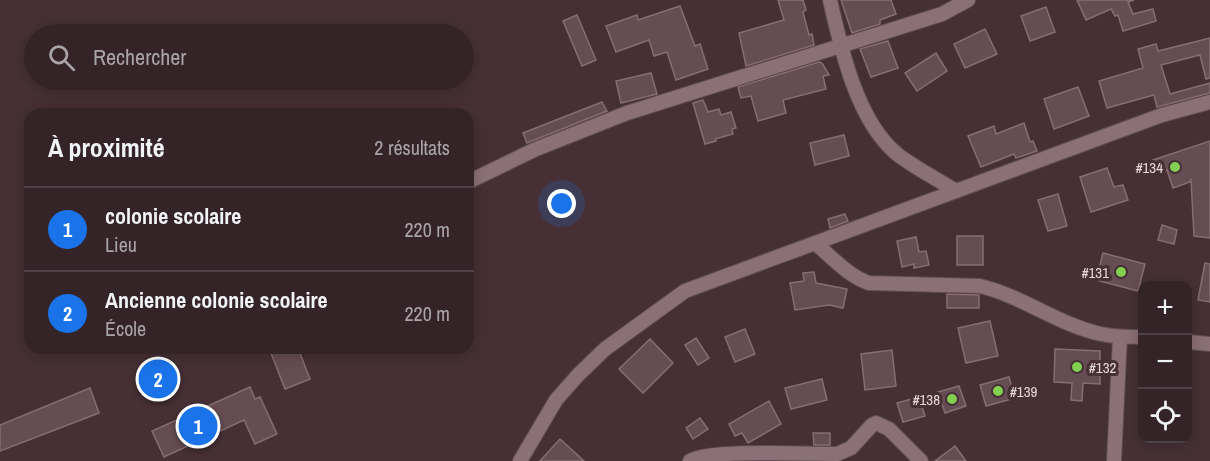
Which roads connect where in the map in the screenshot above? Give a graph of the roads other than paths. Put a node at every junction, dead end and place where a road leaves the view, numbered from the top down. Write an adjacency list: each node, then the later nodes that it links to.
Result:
1 (830, 0): 3 (street)
2 (968, 0): 3 (street)
3 (841, 47): 5 (street); 6 (street)
4 (1210, 102): 6 (street)
5 (474, 179)
6 (956, 191): 7 (street)
7 (816, 243): 8 (street); 13 (street)
8 (1120, 337): 9 (street); 15 (street)
9 (1138, 337)
10 (1192, 342): 11 (street)
11 (1210, 344)
12 (697, 460): 14 (street)
13 (520, 461)
14 (921, 461)
15 (1114, 461)

